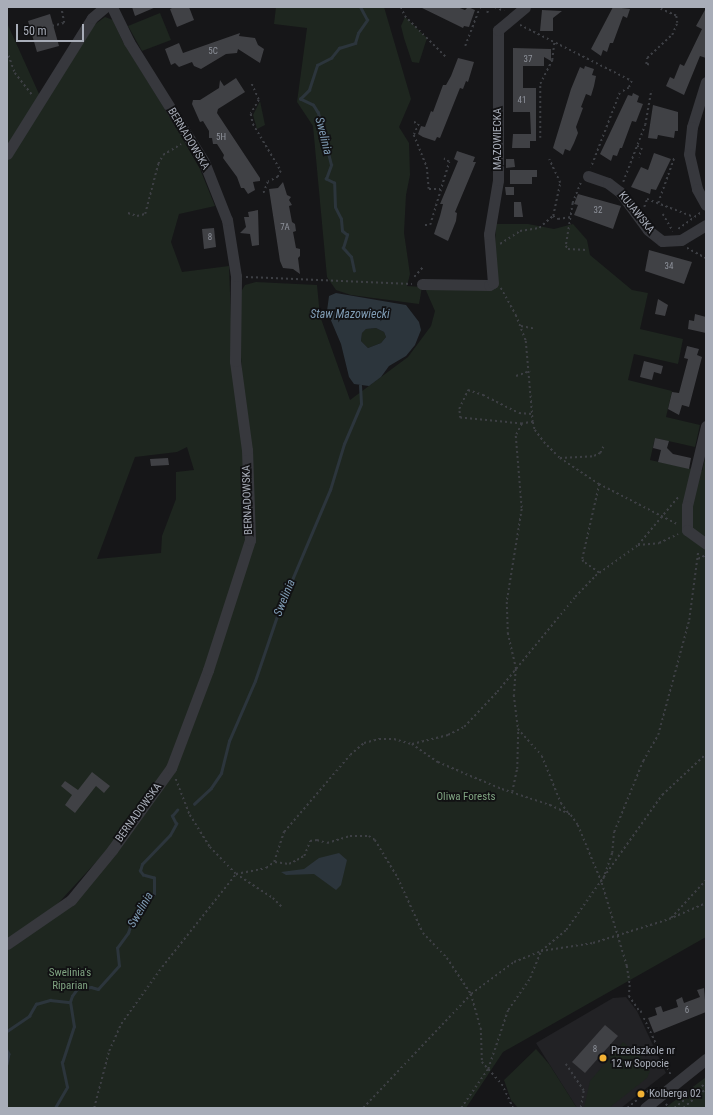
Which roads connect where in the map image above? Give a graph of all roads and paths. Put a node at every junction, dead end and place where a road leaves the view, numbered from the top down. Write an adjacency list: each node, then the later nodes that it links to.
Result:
1 (62, 7): 11 (path)
2 (105, 7): 20 (street)
3 (112, 7): 23 (street, BERNADOWSKA)
4 (401, 7): 15 (path)
5 (480, 7): 13 (path)
6 (489, 7): 9 (path)
7 (525, 7): 50 (street, MAZOWIECKA)
8 (656, 7): 16 (path)
9 (487, 13)
10 (519, 25): 12 (path)
11 (52, 26)
12 (554, 43): 22 (path); 30 (path)
13 (465, 46)
14 (7, 51): 20 (path)
15 (447, 58)
16 (649, 65)
17 (706, 82): 33 (street)
18 (252, 84): 36 (path)
19 (651, 91): 24 (path)
20 (43, 98): 25 (street)
21 (414, 122): 31 (path)
22 (540, 138)
23 (189, 139): 40 (path); 52 (street, BERNADOWSKA)
24 (637, 146): 26 (path); 35 (path)
25 (7, 154)
26 (639, 158)
27 (674, 158): 37 (path)
28 (549, 159): 43 (path)
29 (444, 160): 32 (path)
30 (587, 175): 35 (street, KUJAWSKA); 44 (path)
31 (429, 189): 32 (path); 34 (path)
32 (440, 189): 46 (path)
33 (702, 189): 38 (street)
34 (426, 192)
35 (620, 192): 48 (street, KUJAWSKA)
36 (263, 195)
37 (658, 203): 39 (path); 45 (path)
38 (706, 205)
39 (644, 207)
40 (128, 213)
41 (663, 214): 48 (path)
42 (698, 215): 45 (path)
43 (553, 216): 44 (path); 50 (path)
44 (571, 217): 49 (path)
45 (694, 217): 48 (path)
46 (425, 225)
47 (706, 225): 48 (street)
48 (674, 236): 51 (path)
49 (587, 250)
50 (490, 252): 55 (street, MAZOWIECKA)
51 (706, 258)
52 (236, 276): 53 (path); 81 (street, BERNADOWSKA)
53 (323, 280): 54 (path); 56 (path)
54 (324, 283)
55 (493, 283): 57 (street); 58 (path)
56 (410, 284)
57 (422, 284)
58 (521, 326): 59 (path); 60 (path)
59 (536, 329)
60 (530, 371): 61 (path); 62 (path)
61 (516, 376)
62 (533, 414): 63 (path); 64 (path)
63 (533, 422): 64 (path); 67 (path)
64 (522, 424): 77 (path)
65 (706, 426): 71 (street)
66 (604, 445): 67 (path)
67 (560, 458): 68 (path)
68 (599, 484): 70 (path); 76 (path)
69 (683, 492): 70 (path)
70 (663, 516): 71 (path); 73 (path)
71 (687, 530): 72 (street); 73 (path)
72 (704, 542): 75 (path)
73 (638, 545): 76 (path)
74 (706, 555): 75 (path)
75 (698, 560): 87 (path)
76 (598, 574): 77 (path)
77 (516, 669): 78 (path); 79 (path)
78 (518, 729): 82 (path); 83 (path)
79 (412, 744): 82 (path); 84 (path)
80 (706, 754): 87 (path)
81 (171, 768): 85 (path); 92 (street, BERNADOWSKA)
82 (512, 793): 83 (path)
83 (571, 815): 87 (path)
84 (274, 862): 85 (path); 94 (path)
85 (236, 874): 89 (path); 103 (path)
86 (706, 880): 90 (path)
87 (602, 883): 91 (path); 93 (path)
88 (706, 903): 90 (path)
89 (282, 907)
90 (669, 919): 91 (path)
91 (617, 935): 93 (path); 95 (path)
92 (7, 944)
93 (541, 951): 94 (path); 99 (path)
94 (471, 994): 99 (path); 104 (path)
95 (644, 1011)
96 (644, 1018): 100 (path)
97 (706, 1059): 108 (street)
98 (566, 1064): 107 (path)
99 (488, 1070): 105 (path); 106 (path)
100 (672, 1076)
101 (706, 1083): 109 (path)
102 (706, 1089): 110 (path)
103 (94, 1108)
104 (363, 1108)
105 (461, 1108)
106 (513, 1108)
107 (581, 1108)
108 (645, 1108)
109 (674, 1108)
110 (683, 1108)

